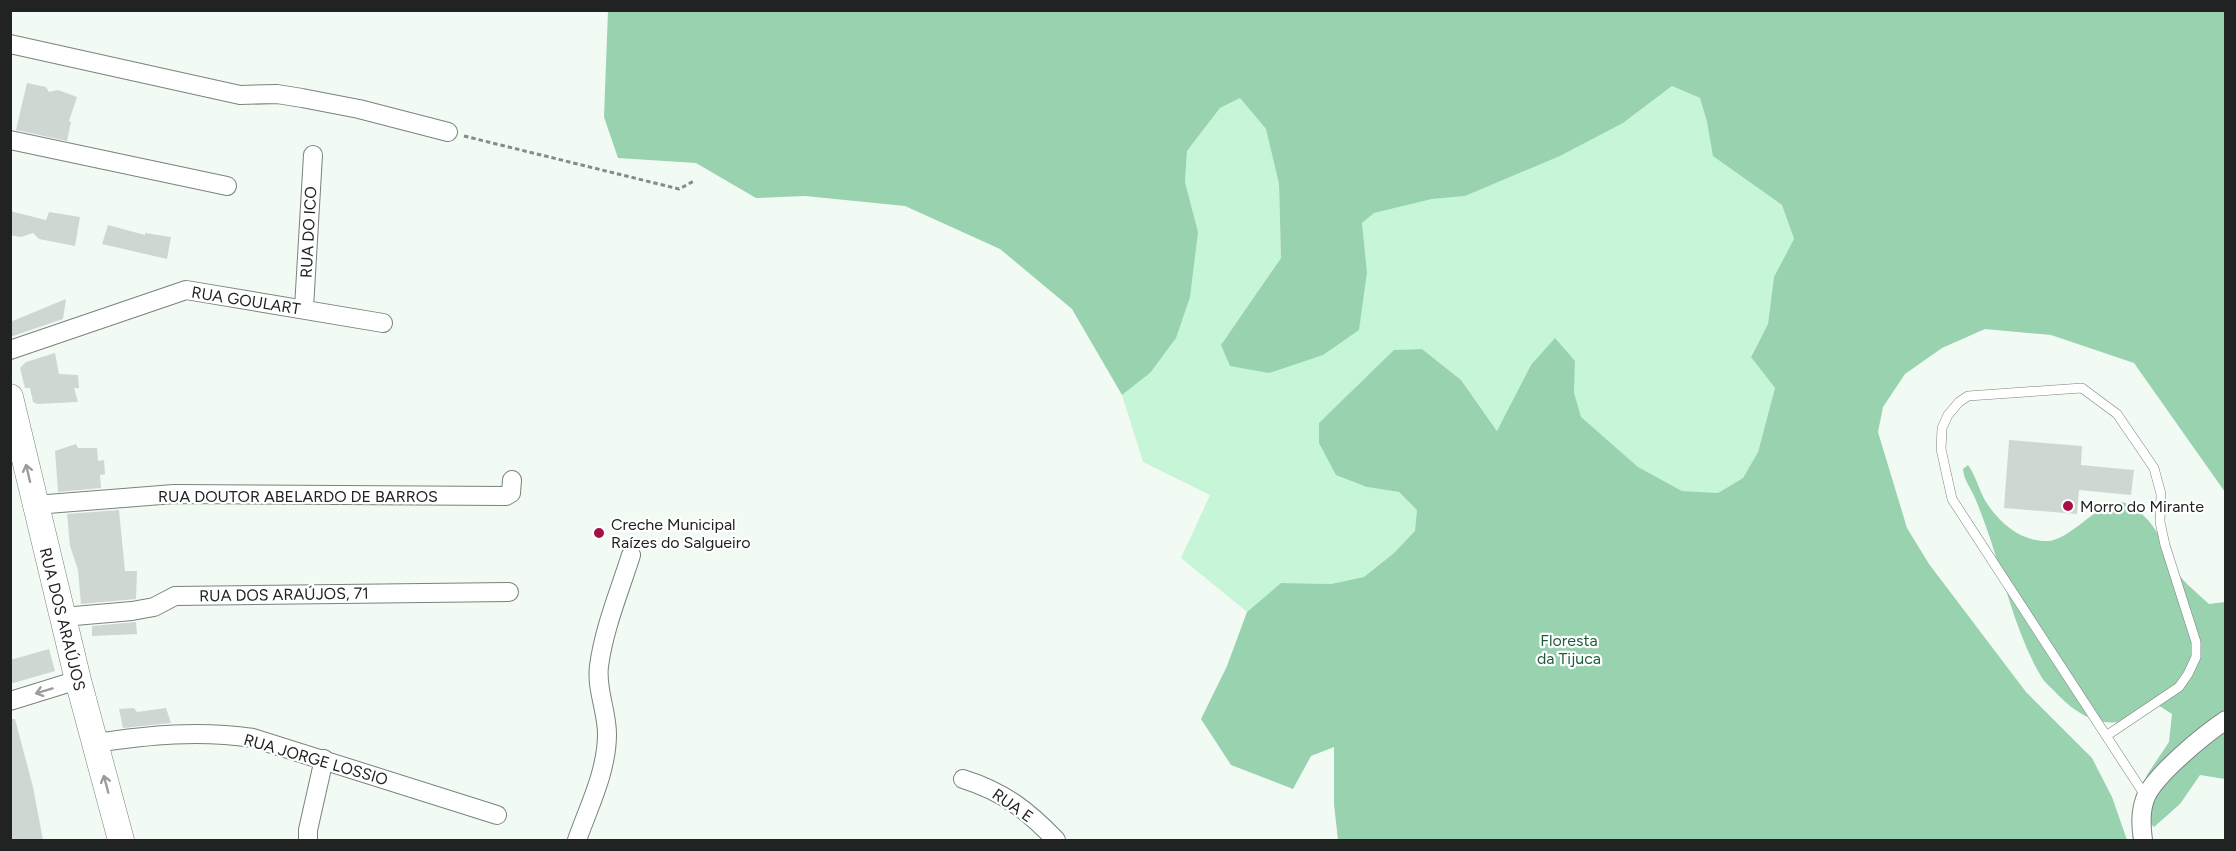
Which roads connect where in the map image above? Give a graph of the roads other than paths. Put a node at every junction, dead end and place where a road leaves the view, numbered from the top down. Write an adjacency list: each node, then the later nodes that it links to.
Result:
1 (10, 44): 2 (street)
2 (448, 132)
3 (10, 140): 5 (street)
4 (313, 155): 6 (street, RUA DO ICO)
5 (227, 186)
6 (304, 308): 7 (street, RUA GOULART); 8 (street, RUA GOULART)
7 (383, 322)
8 (10, 350)
9 (10, 397): 11 (street, RUA DOS ARAÚJOS, one-way to 9)
10 (512, 480): 11 (street, RUA DOUTOR ABELARDO DE BARROS)
11 (35, 506): 14 (street, RUA DOS ARAÚJOS)
12 (631, 555): 26 (street)
13 (509, 592): 14 (street, RUA DOS ARAÚJOS, 71)
14 (63, 617): 15 (street, RUA DOS ARAÚJOS)
15 (78, 680): 16 (street, one-way to 16); 19 (street, RUA DOS ARAÚJOS)
16 (10, 701)
17 (2226, 720): 22 (street)
18 (2106, 736): 18 (lane); 22 (lane)
19 (95, 742): 20 (street, RUA JORGE LOSSIO); 24 (street, RUA DOS ARAÚJOS, one-way to 19)
20 (324, 759): 23 (street, RUA JORGE LOSSIO); 25 (street)
21 (963, 779): 27 (street, RUA E)
22 (2146, 797): 28 (street)
23 (497, 815)
24 (121, 840)
25 (309, 840)
26 (577, 840)
27 (1056, 840)
28 (2143, 840)

